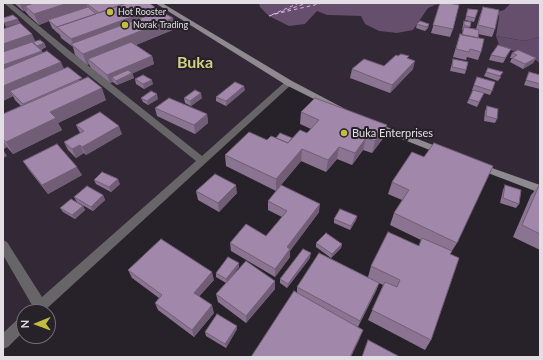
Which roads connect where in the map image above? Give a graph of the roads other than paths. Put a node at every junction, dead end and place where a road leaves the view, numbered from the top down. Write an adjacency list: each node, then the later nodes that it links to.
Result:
1 (7, 3): 7 (street)
2 (158, 3): 3 (main road)
3 (289, 83): 4 (main road); 7 (street)
4 (355, 116)
5 (368, 122): 6 (main road)
6 (450, 155)
7 (202, 161): 12 (street)
8 (470, 163): 9 (main road)
9 (540, 189)
10 (3, 245): 11 (street)
11 (34, 304)
12 (43, 304)
13 (16, 330): 14 (street)
14 (3, 342)

